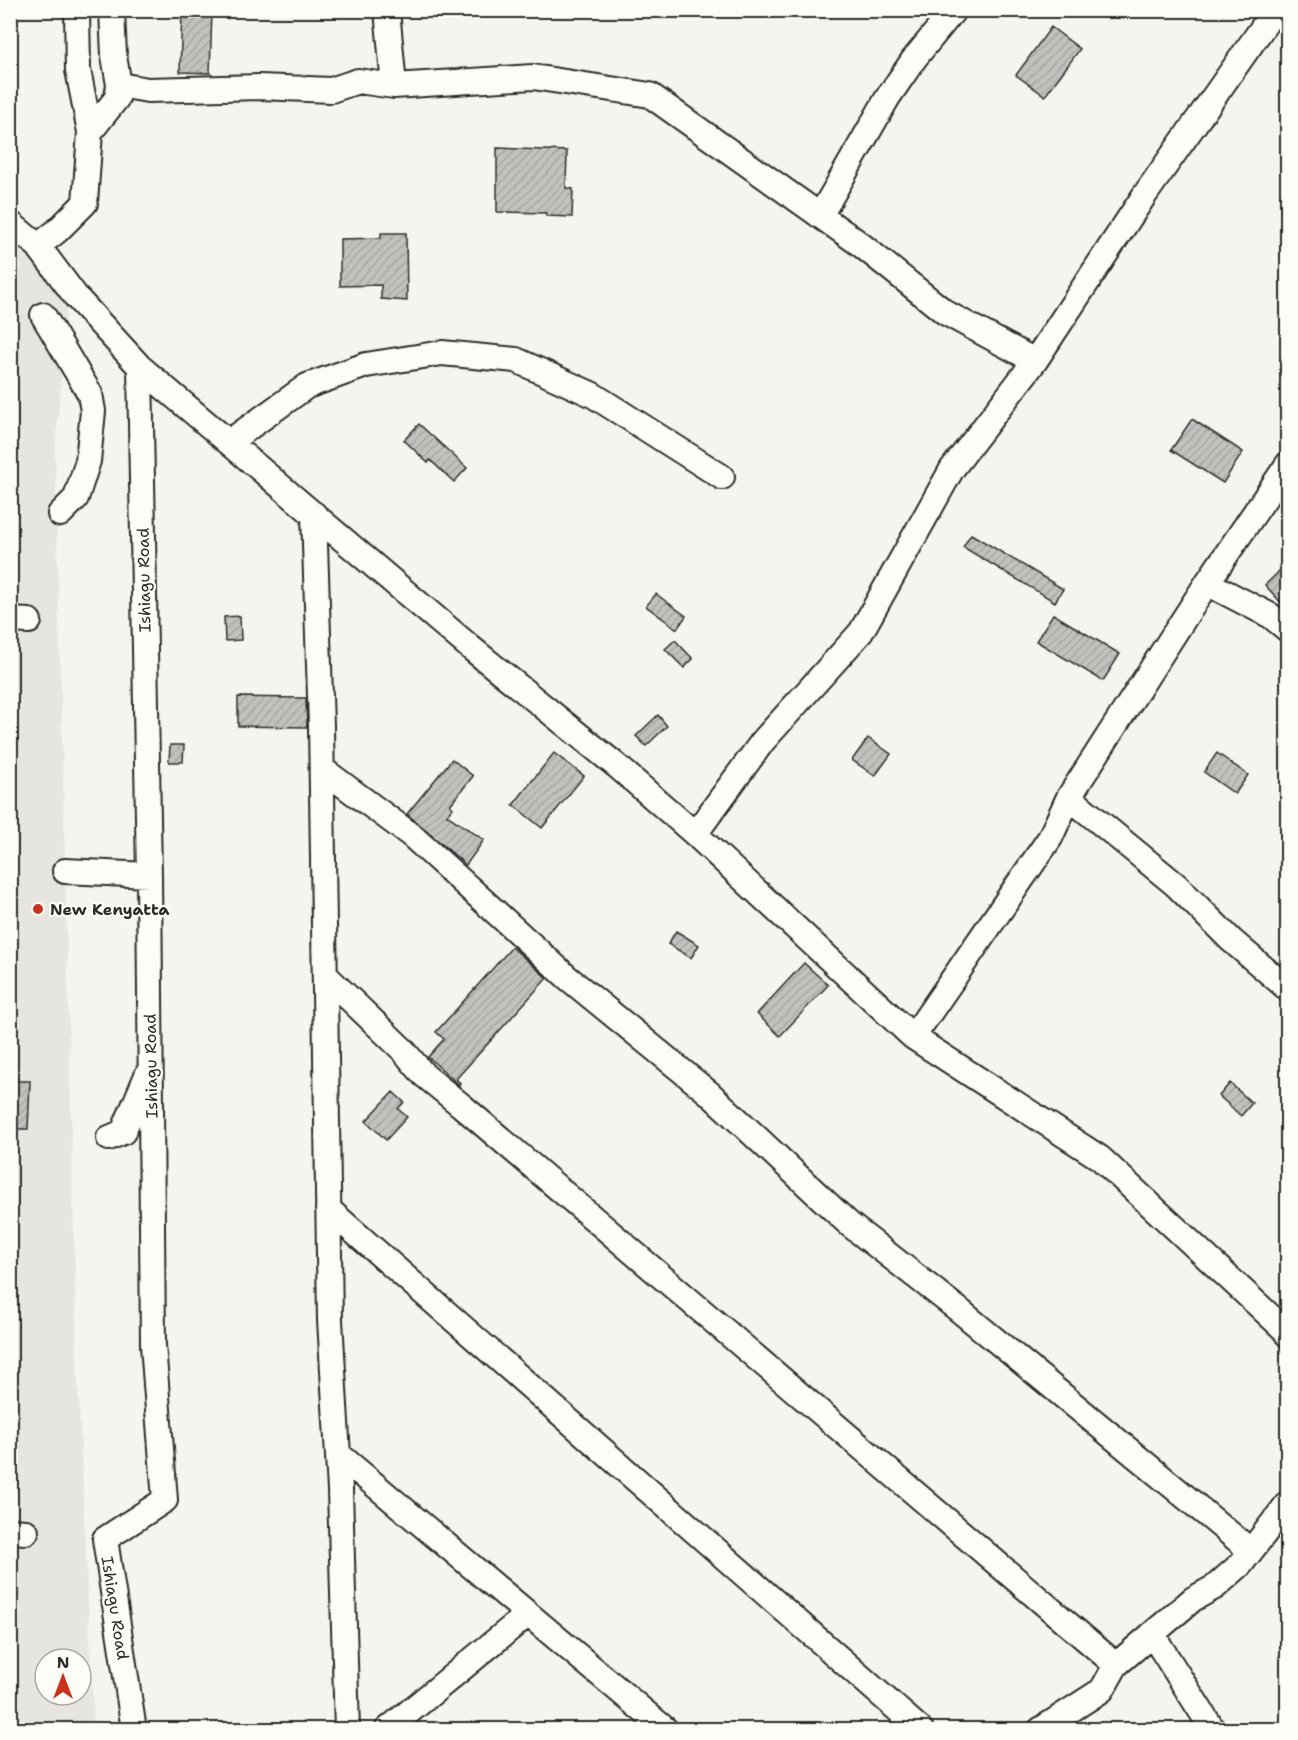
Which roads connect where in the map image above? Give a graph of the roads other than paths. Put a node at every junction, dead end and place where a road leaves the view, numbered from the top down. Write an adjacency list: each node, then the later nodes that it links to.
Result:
1 (77, 10): 8 (street)
2 (112, 10): 6 (street)
3 (387, 10): 7 (street)
4 (954, 10): 9 (street)
5 (1275, 10): 13 (street)
6 (119, 85): 7 (street); 8 (street)
7 (394, 86): 9 (street)
8 (90, 132): 11 (street)
9 (820, 216): 13 (street)
10 (10, 223): 11 (street)
11 (38, 246): 14 (street)
12 (43, 315): 18 (street)
13 (1035, 361): 24 (street)
14 (140, 367): 15 (street); 26 (street, Ishiagu Road)
15 (229, 442): 17 (street); 19 (street)
16 (1287, 464): 20 (street)
17 (722, 477)
18 (60, 514)
19 (314, 514): 22 (street); 24 (street)
20 (1207, 584): 21 (street); 23 (street)
21 (1287, 630)
22 (322, 769): 27 (street); 36 (street)
23 (1069, 797): 28 (street); 29 (street)
24 (695, 834): 29 (street)
25 (65, 871): 26 (street)
26 (149, 875): 30 (street, Ishiagu Road)
27 (324, 975): 32 (street); 39 (street)
28 (1287, 989)
29 (913, 1037): 33 (street)
30 (151, 1066): 31 (street); 40 (street, Ishiagu Road)
31 (109, 1138)
32 (328, 1209): 34 (street); 44 (street)
33 (1287, 1335)
34 (338, 1454): 37 (street); 41 (street)
35 (1287, 1503): 36 (street)
36 (1251, 1551): 38 (street)
37 (528, 1614): 42 (street); 43 (street)
38 (1152, 1634): 39 (street); 46 (street)
39 (1116, 1665): 45 (street)
40 (134, 1730)
41 (347, 1730)
42 (387, 1730)
43 (666, 1730)
44 (921, 1730)
45 (1040, 1730)
46 (1213, 1730)

